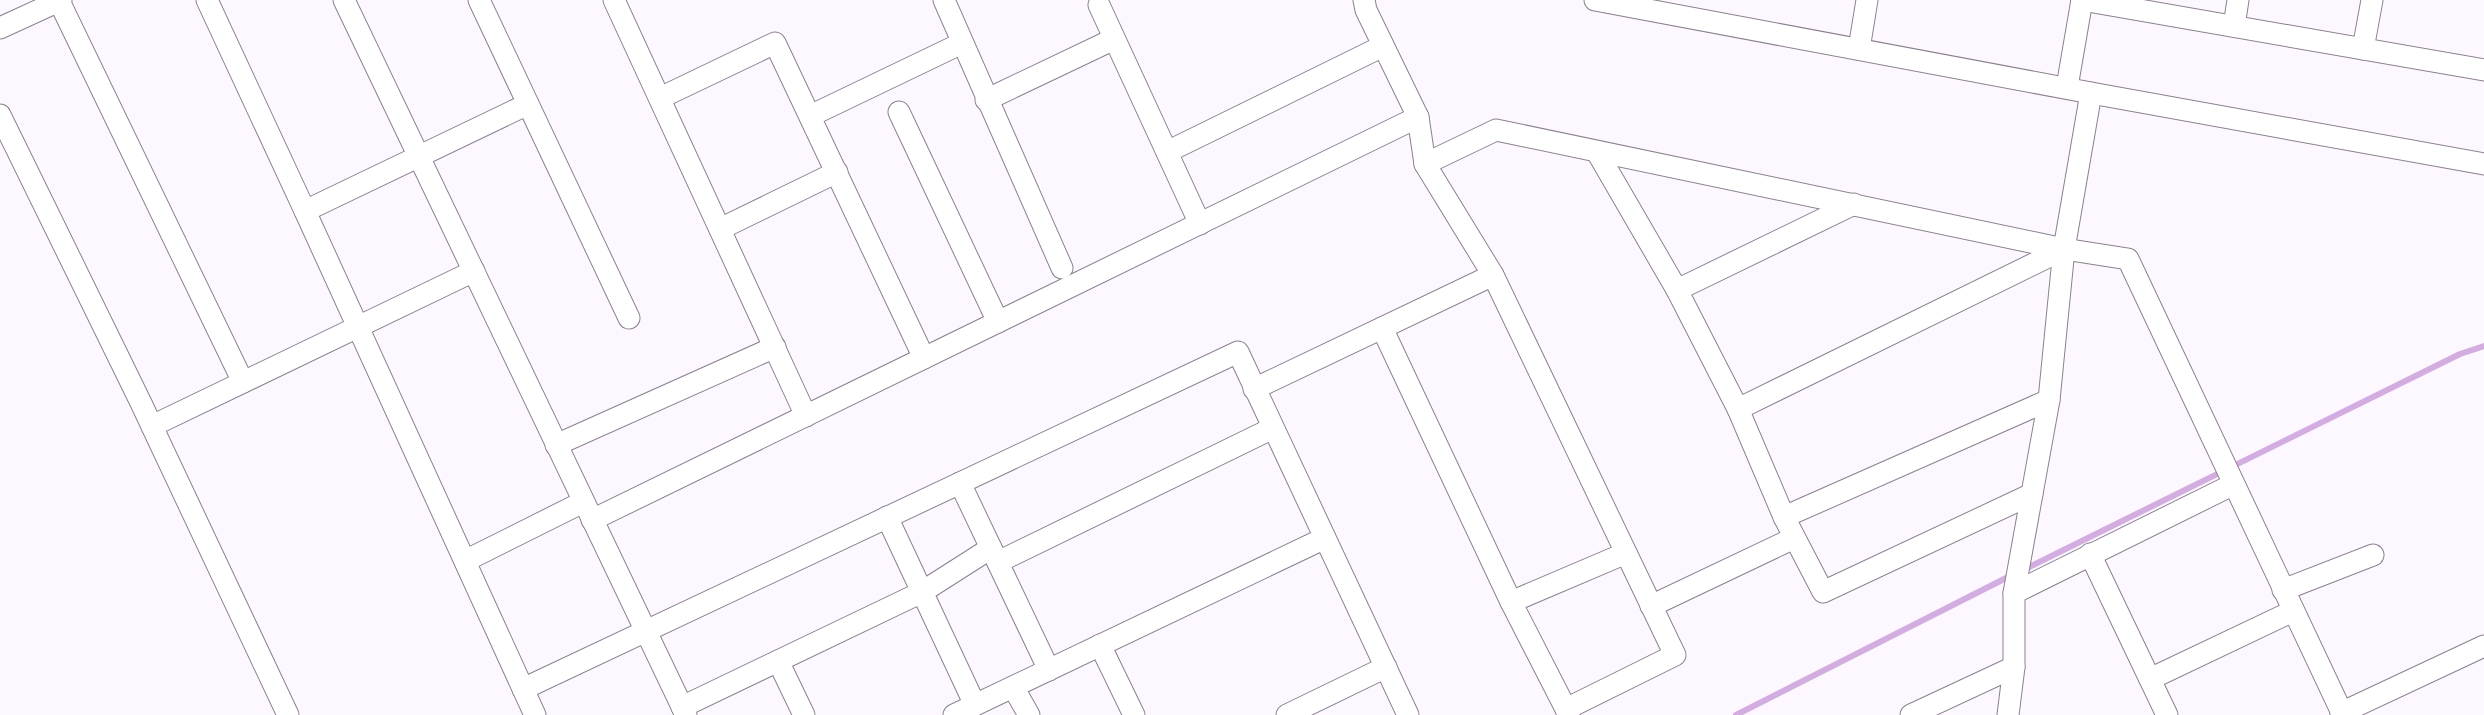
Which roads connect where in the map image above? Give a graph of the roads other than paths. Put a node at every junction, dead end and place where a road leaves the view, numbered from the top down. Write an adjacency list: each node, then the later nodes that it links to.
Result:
1 (207, 0): 39 (street)
2 (344, 0): 34 (street)
3 (480, 0): 27 (street)
4 (614, 0): 25 (street)
5 (944, 0): 18 (street)
6 (1364, 0): 19 (street)
7 (1595, 0): 20 (street)
8 (1866, 0): 20 (street)
9 (2082, 0): 14 (street); 23 (street)
10 (2238, 0): 15 (street)
11 (2372, 0): 21 (street)
12 (60, 1): 16 (street); 53 (street)
13 (1099, 5): 17 (street)
14 (2158, 7): 15 (street)
15 (2234, 26): 21 (street)
16 (0, 28)
17 (1114, 39): 26 (street); 32 (street)
18 (962, 43): 26 (street); 30 (street)
19 (1383, 46): 31 (street); 32 (street)
20 (1859, 49): 23 (street)
21 (2363, 49): 22 (street)
22 (2484, 70)
23 (2067, 87): 24 (street)
24 (2091, 93): 36 (street); 42 (street)
25 (660, 98): 30 (street); 41 (street)
26 (986, 100): 43 (street)
27 (528, 104): 34 (street); 47 (street)
28 (899, 112): 48 (street)
29 (0, 115): 58 (street)
30 (810, 116): 37 (street)
31 (1418, 117): 35 (street); 40 (street)
32 (1167, 152): 40 (street)
33 (1597, 152): 35 (street); 38 (street); 46 (street)
34 (419, 157): 39 (street); 44 (street)
35 (1425, 164): 45 (street)
36 (2484, 164)
37 (837, 172): 41 (street); 52 (street)
38 (1854, 204): 42 (street); 46 (street)
39 (306, 211): 49 (street)
40 (1200, 224): 48 (street)
41 (720, 229): 51 (street)
42 (2064, 249): 55 (street); 56 (street); 62 (street)
43 (1062, 268)
44 (474, 272): 49 (street); 60 (street)
45 (1493, 275): 50 (street); 69 (street)
46 (1677, 290): 56 (street)
47 (629, 318)
48 (998, 322): 52 (street)
49 (359, 326): 53 (street); 73 (street)
50 (1382, 328): 54 (street); 77 (street)
51 (774, 347): 57 (street); 60 (street)
52 (924, 358): 57 (street)
53 (243, 382): 58 (street)
54 (1254, 388): 59 (street); 61 (street)
55 (2049, 400): 63 (street); 65 (street)
56 (1738, 409): 65 (street)
57 (806, 416): 64 (street)
58 (152, 426): 94 (street)
59 (1273, 428): 67 (street); 71 (street)
60 (556, 445): 64 (street)
61 (960, 483): 66 (street); 71 (street)
62 (2232, 483): 70 (street); 74 (street)
63 (2032, 494): 68 (street); 76 (street)
64 (587, 511): 73 (street); 80 (street)
65 (1784, 517): 68 (street)
66 (887, 518): 75 (street); 80 (street)
67 (1324, 538): 81 (street); 84 (street)
68 (1794, 538): 78 (street)
69 (1626, 553): 77 (street); 78 (street)
70 (2090, 554): 76 (street); 87 (street)
71 (994, 555): 75 (street); 86 (street)
72 (2373, 555): 74 (street)
73 (465, 561): 89 (street)
74 (2283, 590): 79 (street)
75 (922, 592): 83 (street); 90 (street)
76 (2014, 593): 85 (street)
77 (1511, 602): 92 (street)
78 (1651, 606): 92 (street)
79 (2294, 611): 87 (street); 93 (street)
80 (645, 632): 89 (street); 91 (street)
81 (1100, 645): 86 (street); 99 (street)
82 (2484, 646): 93 (street)
83 (778, 661): 91 (street); 96 (street)
84 (1386, 667): 100 (street); 101 (street)
85 (2014, 667): 102 (street); 103 (street)
86 (1049, 670): 88 (street)
87 (2150, 679): 104 (street)
88 (1013, 687): 90 (street); 98 (street)
89 (523, 689): 95 (street)
90 (975, 705): 97 (street)
91 (684, 711)
92 (1567, 712)
93 (2342, 714)
94 (288, 715)
95 (536, 715)
96 (804, 715)
97 (954, 715)
98 (1029, 715)
99 (1134, 715)
100 (1286, 715)
101 (1408, 715)
102 (1911, 715)
103 (2008, 715)
104 (2167, 715)

